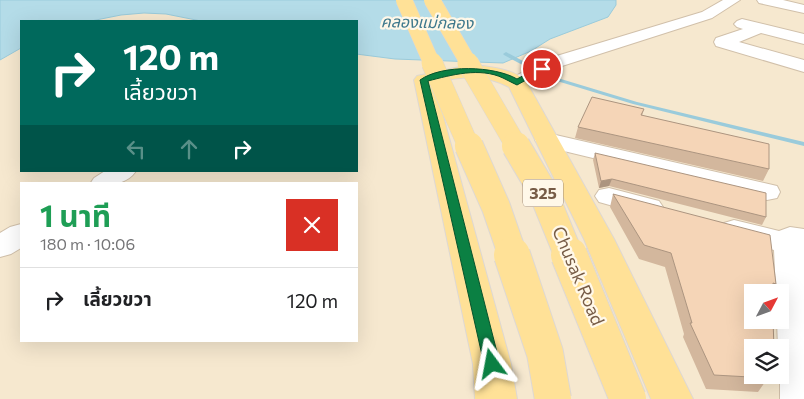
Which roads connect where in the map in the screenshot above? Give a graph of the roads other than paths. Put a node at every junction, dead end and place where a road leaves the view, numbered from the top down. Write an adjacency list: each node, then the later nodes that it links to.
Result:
1 (404, 0): 23 (main road, 325, bridge)
2 (432, 0): 24 (main road, Chusak Road / 325, bridge)
3 (733, 0): 6 (street)
4 (764, 0): 5 (street)
5 (804, 9)
6 (707, 15): 7 (street); 10 (street)
7 (761, 28): 8 (street); 9 (street)
8 (804, 39)
9 (804, 66)
10 (523, 79): 11 (main road); 22 (main road)
11 (542, 129): 12 (street); 15 (street); 25 (main road)
12 (716, 163)
13 (121, 172): 14 (street)
14 (106, 182)
15 (766, 192)
16 (609, 196): 17 (street)
17 (675, 214)
18 (713, 224): 20 (street)
19 (20, 235): 21 (street)
20 (796, 241): 26 (street)
21 (0, 247)
22 (496, 399)
23 (553, 399)
24 (628, 399)
25 (672, 399)
26 (801, 399)

